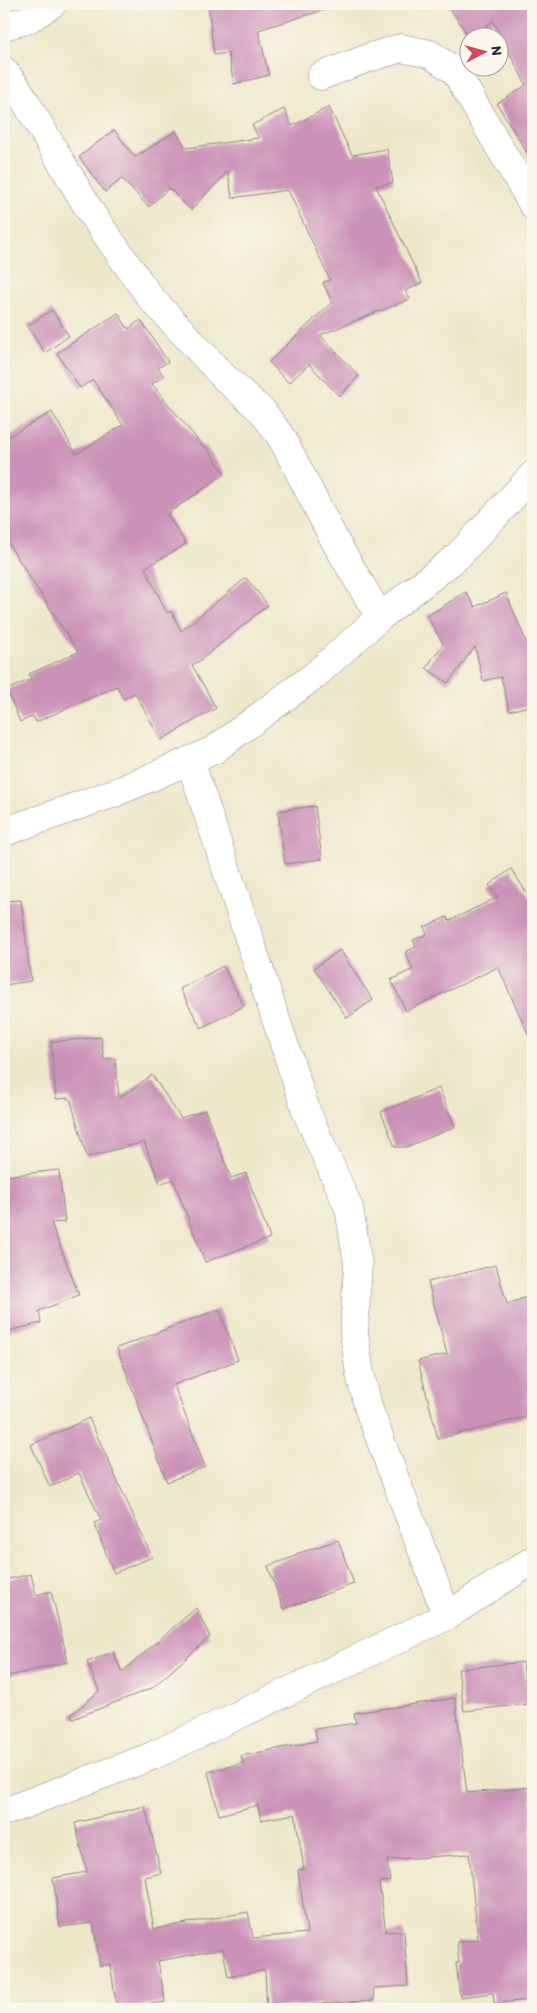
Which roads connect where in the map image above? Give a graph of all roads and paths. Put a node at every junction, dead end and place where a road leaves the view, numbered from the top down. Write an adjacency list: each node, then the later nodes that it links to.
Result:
1 (52, 4): 2 (street)
2 (4, 26)
3 (4, 71): 7 (street)
4 (321, 76): 5 (street)
5 (533, 205)
6 (533, 475): 7 (street)
7 (380, 617): 8 (street)
8 (190, 760): 9 (street); 11 (street)
9 (4, 832)
10 (533, 1560): 11 (street)
11 (447, 1616): 12 (street)
12 (4, 1812)

